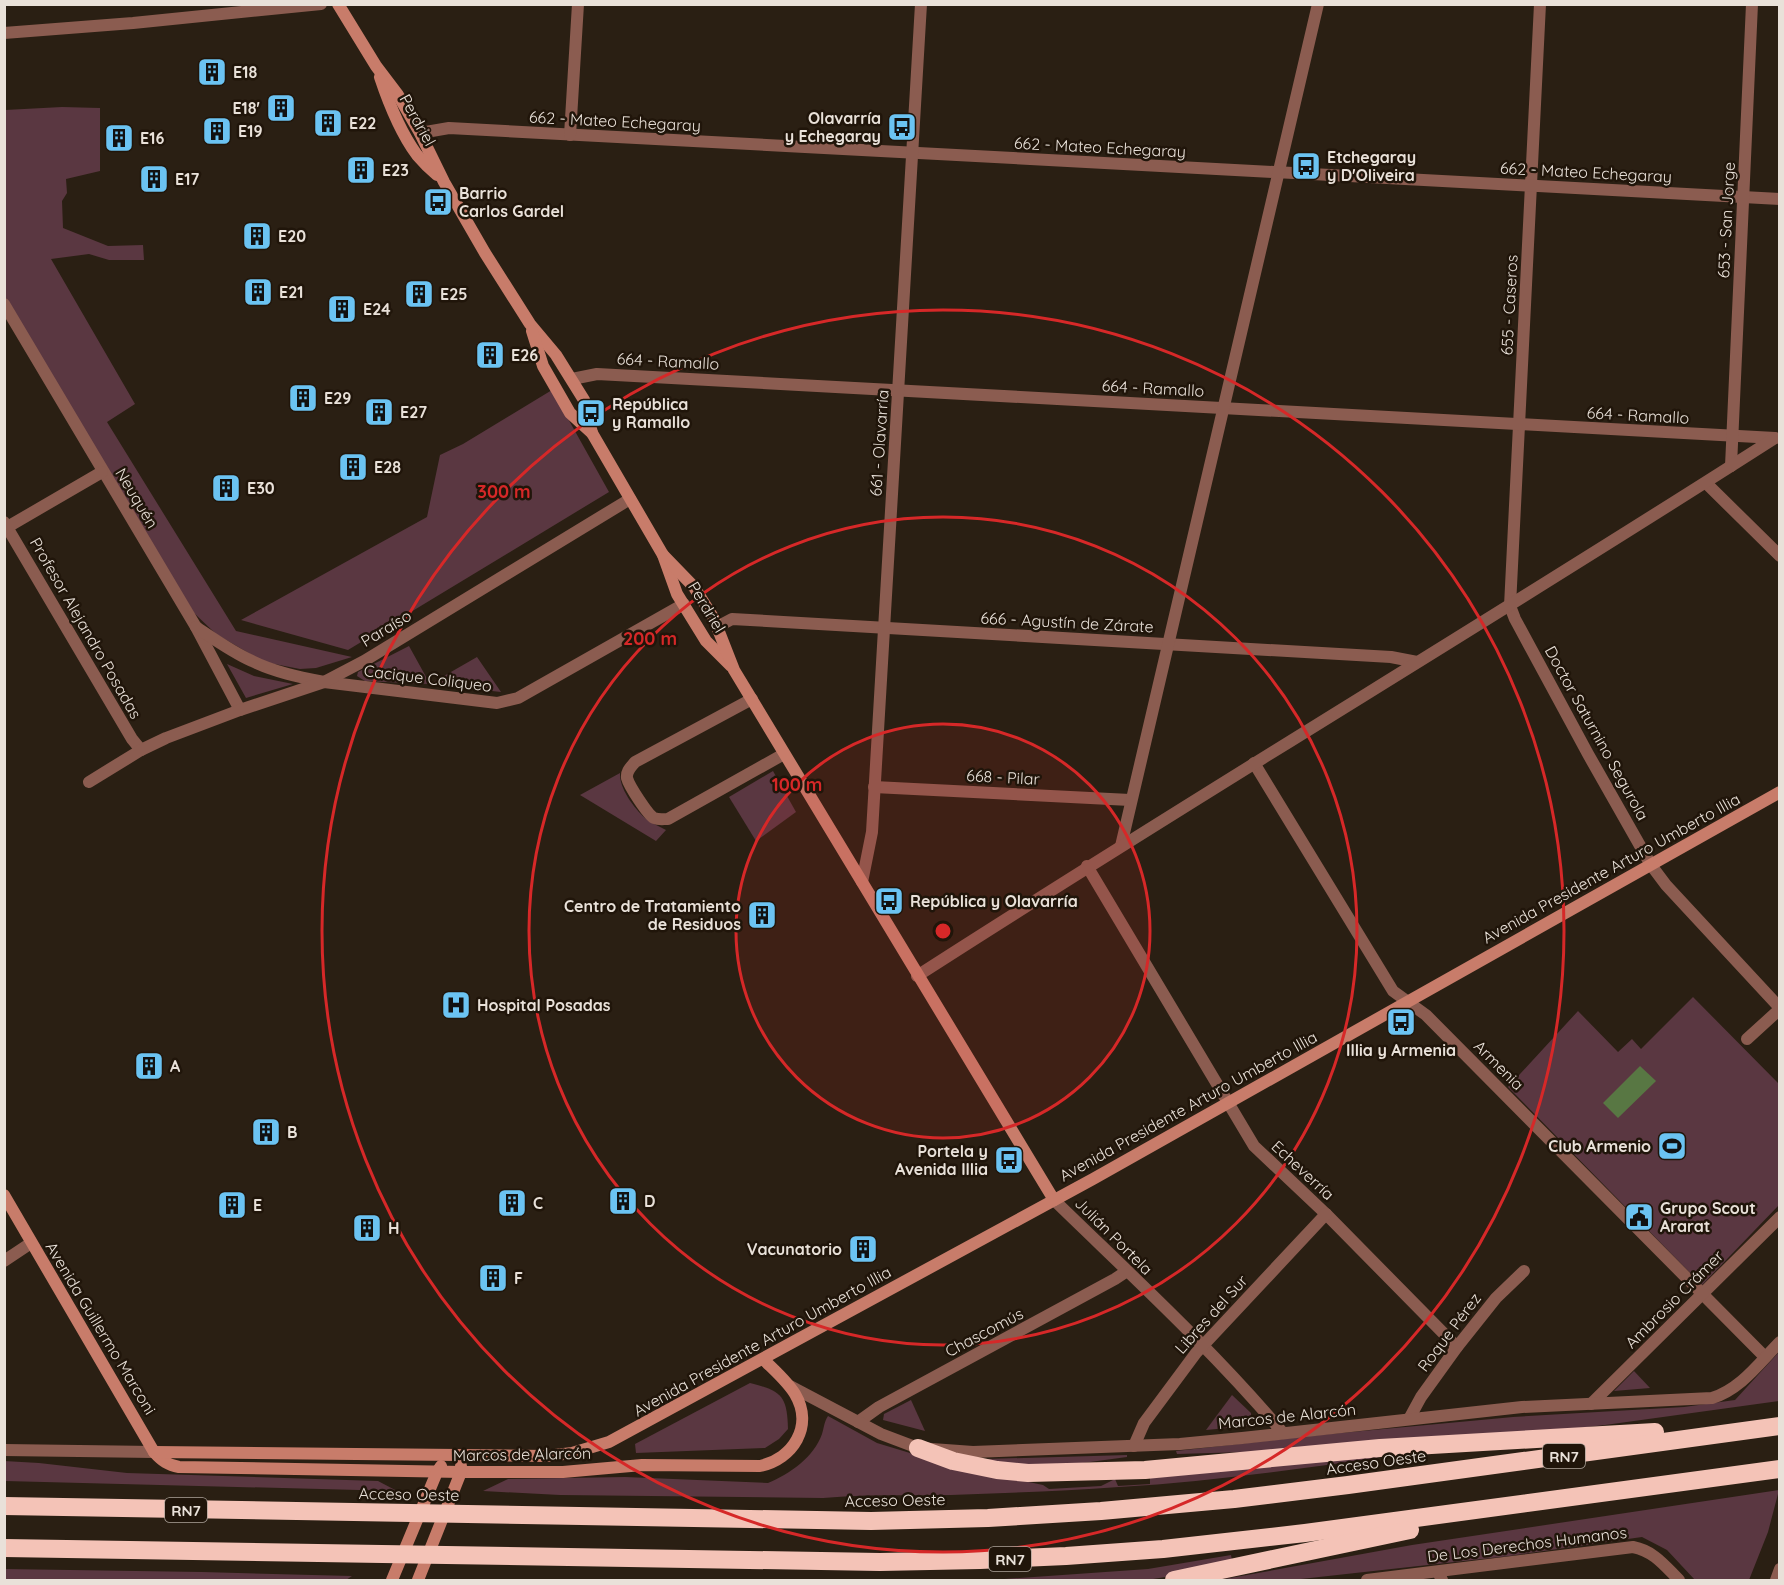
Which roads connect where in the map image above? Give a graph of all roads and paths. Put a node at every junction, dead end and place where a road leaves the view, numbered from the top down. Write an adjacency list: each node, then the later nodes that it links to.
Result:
1 (321, 4): 8 (street)
2 (338, 4): 9 (main road)
3 (578, 4): 11 (street)
4 (921, 4): 12 (street, 661 - Olavarría)
5 (1318, 4): 13 (street)
6 (1540, 4): 15 (street, 655 - Caseros)
7 (1752, 4): 16 (street, 653 - San Jorge)
8 (4, 33)
9 (376, 66): 10 (main road); 14 (main road, Perdriel)
10 (420, 133): 11 (street, 662 - Mateo Echegaray); 14 (main road)
11 (570, 135): 12 (street, 662 - Mateo Echegaray)
12 (913, 154): 13 (street, 662 - Mateo Echegaray); 21 (street, 661 - Olavarría)
13 (1279, 172): 15 (street, 662 - Mateo Echegaray); 22 (street)
14 (444, 182): 19 (main road)
15 (1531, 185): 16 (street, 662 - Mateo Echegaray); 23 (street, 655 - Caseros)
16 (1744, 197): 17 (street, 662 - Mateo Echegaray); 25 (street, 653 - San Jorge)
17 (1779, 199)
18 (4, 304): 28 (street, Neuquén)
19 (530, 324): 20 (main road); 24 (main road)
20 (572, 379): 21 (street, 664 - Ramallo); 24 (main road)
21 (899, 390): 22 (street, 664 - Ramallo); 38 (street, 661 - Olavarría)
22 (1223, 408): 23 (street, 664 - Ramallo); 39 (street)
23 (1520, 424): 25 (street, 664 - Ramallo); 35 (street, 655 - Caseros)
24 (592, 433): 30 (main road)
25 (1733, 436): 26 (street, 664 - Ramallo); 27 (street)
26 (1777, 437): 27 (street)
27 (1731, 466): 29 (street)
28 (102, 472): 31 (street); 36 (street, Neuquén)
29 (1706, 483): 33 (street); 35 (street)
30 (630, 499): 32 (main road); 42 (street, Paraíso)
31 (6, 526): 45 (street, Profesor Alejandro Posadas)
32 (663, 555): 34 (main road, Perdriel); 37 (main road)
33 (1779, 556)
34 (684, 604): 41 (main road, Perdriel); 42 (street, Cacique Coliqueo)
35 (1510, 606): 40 (street); 53 (street, Doctor Saturnino Segurola)
36 (195, 627): 42 (street, Cacique Coliqueo); 44 (street, Neuquén)
37 (717, 627): 38 (street, 666 - Agustín de Zárate); 41 (main road)
38 (884, 628): 39 (street, 666 - Agustín de Zárate); 49 (street, 661 - Olavarría)
39 (1167, 644): 40 (street, 666 - Agustín de Zárate); 51 (street)
40 (1417, 662): 47 (street)
41 (734, 670): 43 (main road, Julián Portela)
42 (324, 682): 44 (street, Paraíso)
43 (752, 699): 46 (main road, Julián Portela); 46 (street)
44 (240, 710): 45 (street, Paraíso)
45 (141, 750): 48 (street, Paraíso)
46 (784, 754): 55 (main road, Julián Portela)
47 (1254, 763): 52 (street); 57 (street, Armenia)
48 (89, 782)
49 (874, 787): 51 (street, 668 - Pilar); 55 (street, 661 - Olavarría)
50 (1779, 792): 53 (main road, Avenida Presidente Arturo Umberto Illia)
51 (1130, 800): 52 (street)
52 (1120, 846): 54 (street)
53 (1652, 865): 57 (main road, Avenida Presidente Arturo Umberto Illia); 58 (street, Doctor Saturnino Segurola)
54 (1087, 866): 56 (street); 60 (street, Echeverría)
55 (862, 882): 56 (main road, Julián Portela)
56 (917, 976): 62 (main road, Julián Portela)
57 (1407, 1002): 60 (main road, Avenida Presidente Arturo Umberto Illia); 69 (street, Armenia)
58 (1779, 1008): 59 (street)
59 (1747, 1040)
60 (1227, 1102): 62 (main road, Avenida Presidente Arturo Umberto Illia); 63 (street, Echeverría)
61 (4, 1195): 65 (main road, Avenida Guillermo Marconi)
62 (1054, 1200): 67 (street, Julián Portela); 74 (main road, Avenida Presidente Arturo Umberto Illia)
63 (1326, 1214): 71 (street, Libres del Sur); 72 (street, Echeverría)
64 (1779, 1217): 69 (street, Ambrosio Crámer)
65 (31, 1243): 66 (street); 85 (main road, Avenida Guillermo Marconi)
66 (4, 1262)
67 (1127, 1271): 71 (street, Julián Portela); 78 (street, Chascomús)
68 (1524, 1271): 72 (street, Roque Pérez)
69 (1703, 1294): 73 (street, Armenia); 76 (street, Ambrosio Crámer)
70 (1779, 1341): 73 (street, Marcos de Alarcón)
71 (1202, 1346): 80 (street, Julián Portela); 82 (street, Libres del Sur)
72 (1457, 1347): 77 (street, Roque Pérez)
73 (1765, 1357): 76 (street, Marcos de Alarcón)
74 (763, 1359): 75 (main road, Marcos de Alarcón); 81 (main road, Avenida Presidente Arturo Umberto Illia)
75 (789, 1386): 78 (street, Marcos de Alarcón); 90 (main road, Marcos de Alarcón)
76 (1591, 1404): 77 (street, Marcos de Alarcón)
77 (1409, 1419): 80 (street, Marcos de Alarcón)
78 (858, 1422): 83 (street, Marcos de Alarcón)
79 (1779, 1425): 83 (highway); 92 (highway, Acceso Oeste / RN7)
80 (1283, 1433): 82 (street, Marcos de Alarcón)
81 (609, 1442): 86 (main road, Marcos de Alarcón)
82 (1134, 1446): 83 (street, Marcos de Alarcón)
83 (918, 1448)
84 (4, 1450): 85 (street, Marcos de Alarcón)
85 (154, 1452): 86 (main road, Marcos de Alarcón); 87 (main road, Avenida Guillermo Marconi)
86 (454, 1456): 89 (main road); 90 (main road)
87 (179, 1467): 89 (main road, Marcos de Alarcón)
88 (1779, 1469): 91 (highway, RN7)
89 (437, 1472): 90 (main road, Marcos de Alarcón); 97 (main road)
90 (461, 1472): 98 (main road)
91 (1544, 1500): 93 (highway, RN7); 99 (highway)
92 (4, 1506)
93 (4, 1548)
94 (1779, 1569): 102 (street)
95 (1440, 1576): 96 (street, De Los Derechos Humanos); 101 (street, De Los Derechos Humanos)
96 (1395, 1579): 100 (street, De Los Derechos Humanos)
97 (392, 1581)
98 (418, 1581)
99 (1174, 1581)
100 (1367, 1581)
101 (1679, 1581)
102 (1776, 1581)

